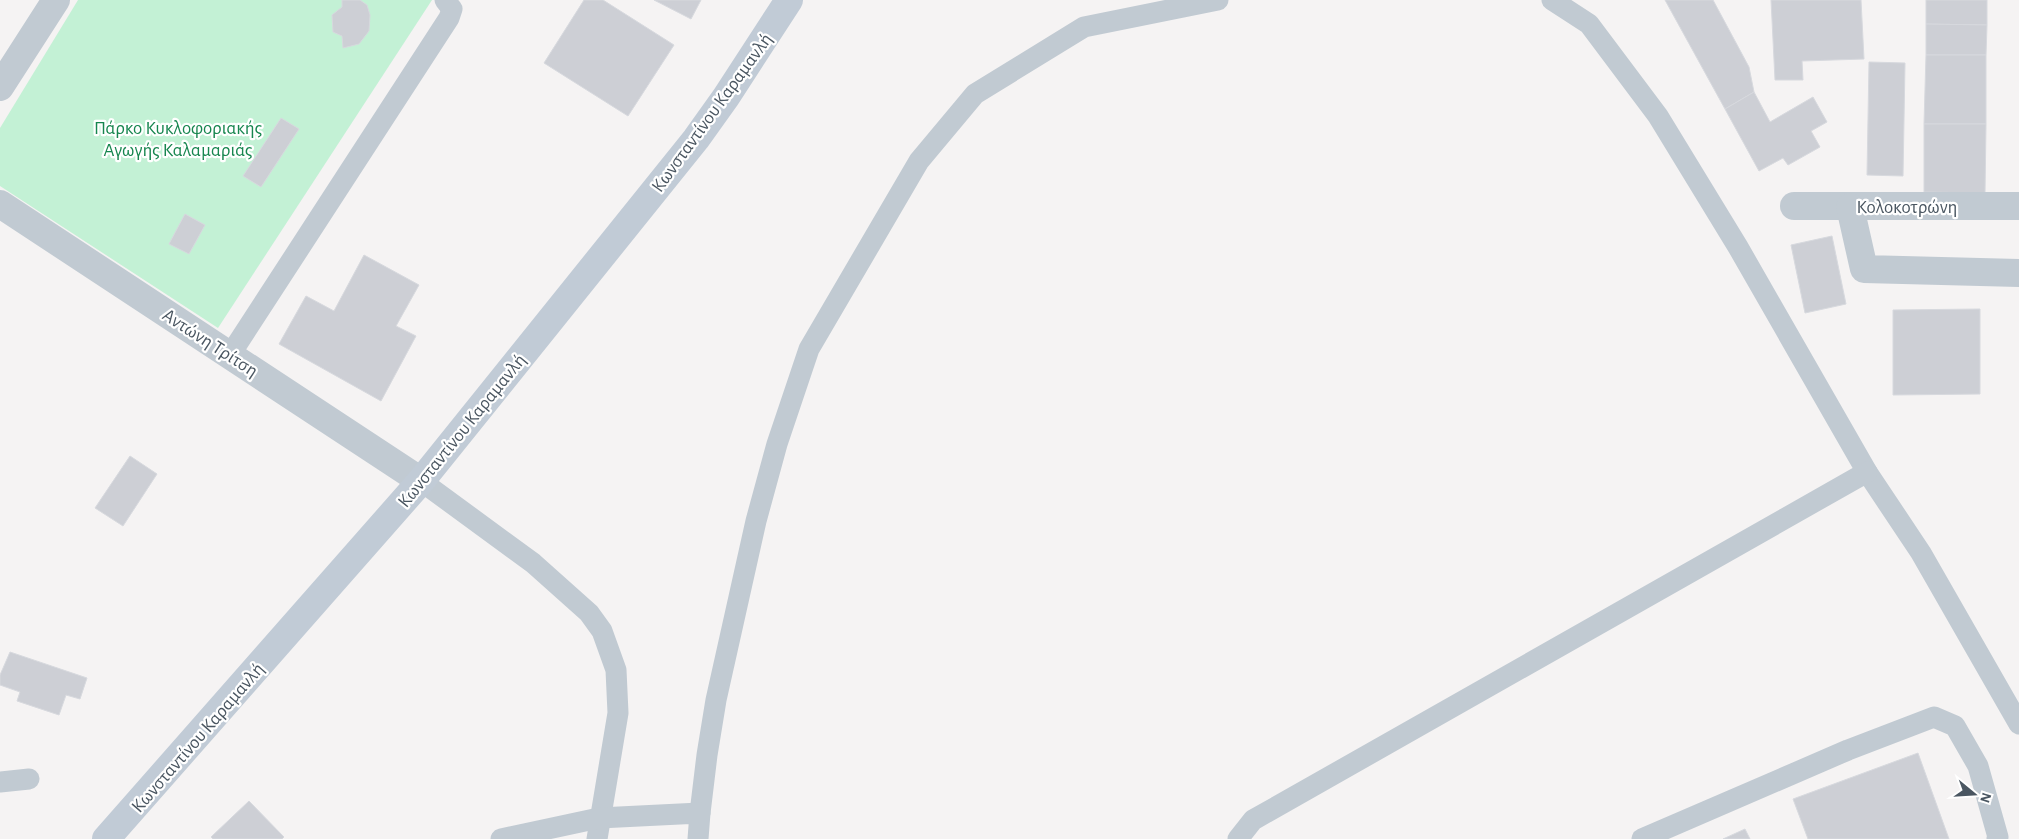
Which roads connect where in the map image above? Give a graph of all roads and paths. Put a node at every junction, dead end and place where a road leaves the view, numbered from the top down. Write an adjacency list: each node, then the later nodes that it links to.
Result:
1 (56, 0): 6 (street)
2 (446, 0): 12 (lane)
3 (790, 0): 14 (main road, Κωνσταντίνου Καραμανλή)
4 (1218, 0): 18 (lane)
5 (1552, 0): 13 (lane)
6 (0, 87)
7 (0, 204): 12 (street, Αντώνη Τρίτση)
8 (1794, 206): 10 (street, Κολοκοτρώνη)
9 (2019, 206): 10 (street, Κολοκοτρώνη)
10 (1850, 207): 11 (street)
11 (2019, 272)
12 (230, 355): 14 (street, Αντώνη Τρίτση)
13 (1867, 472): 15 (lane); 24 (lane)
14 (421, 481): 19 (lane); 20 (main road, Κωνσταντίνου Καραμανλή)
15 (2019, 724)
16 (29, 779): 17 (lane)
17 (0, 782)
18 (700, 814): 19 (lane); 23 (lane)
19 (599, 818): 21 (lane); 22 (lane)
20 (106, 839)
21 (500, 839)
22 (597, 839)
23 (698, 839)
24 (1238, 839)
25 (1642, 839): 26 (lane)
26 (1997, 839)

